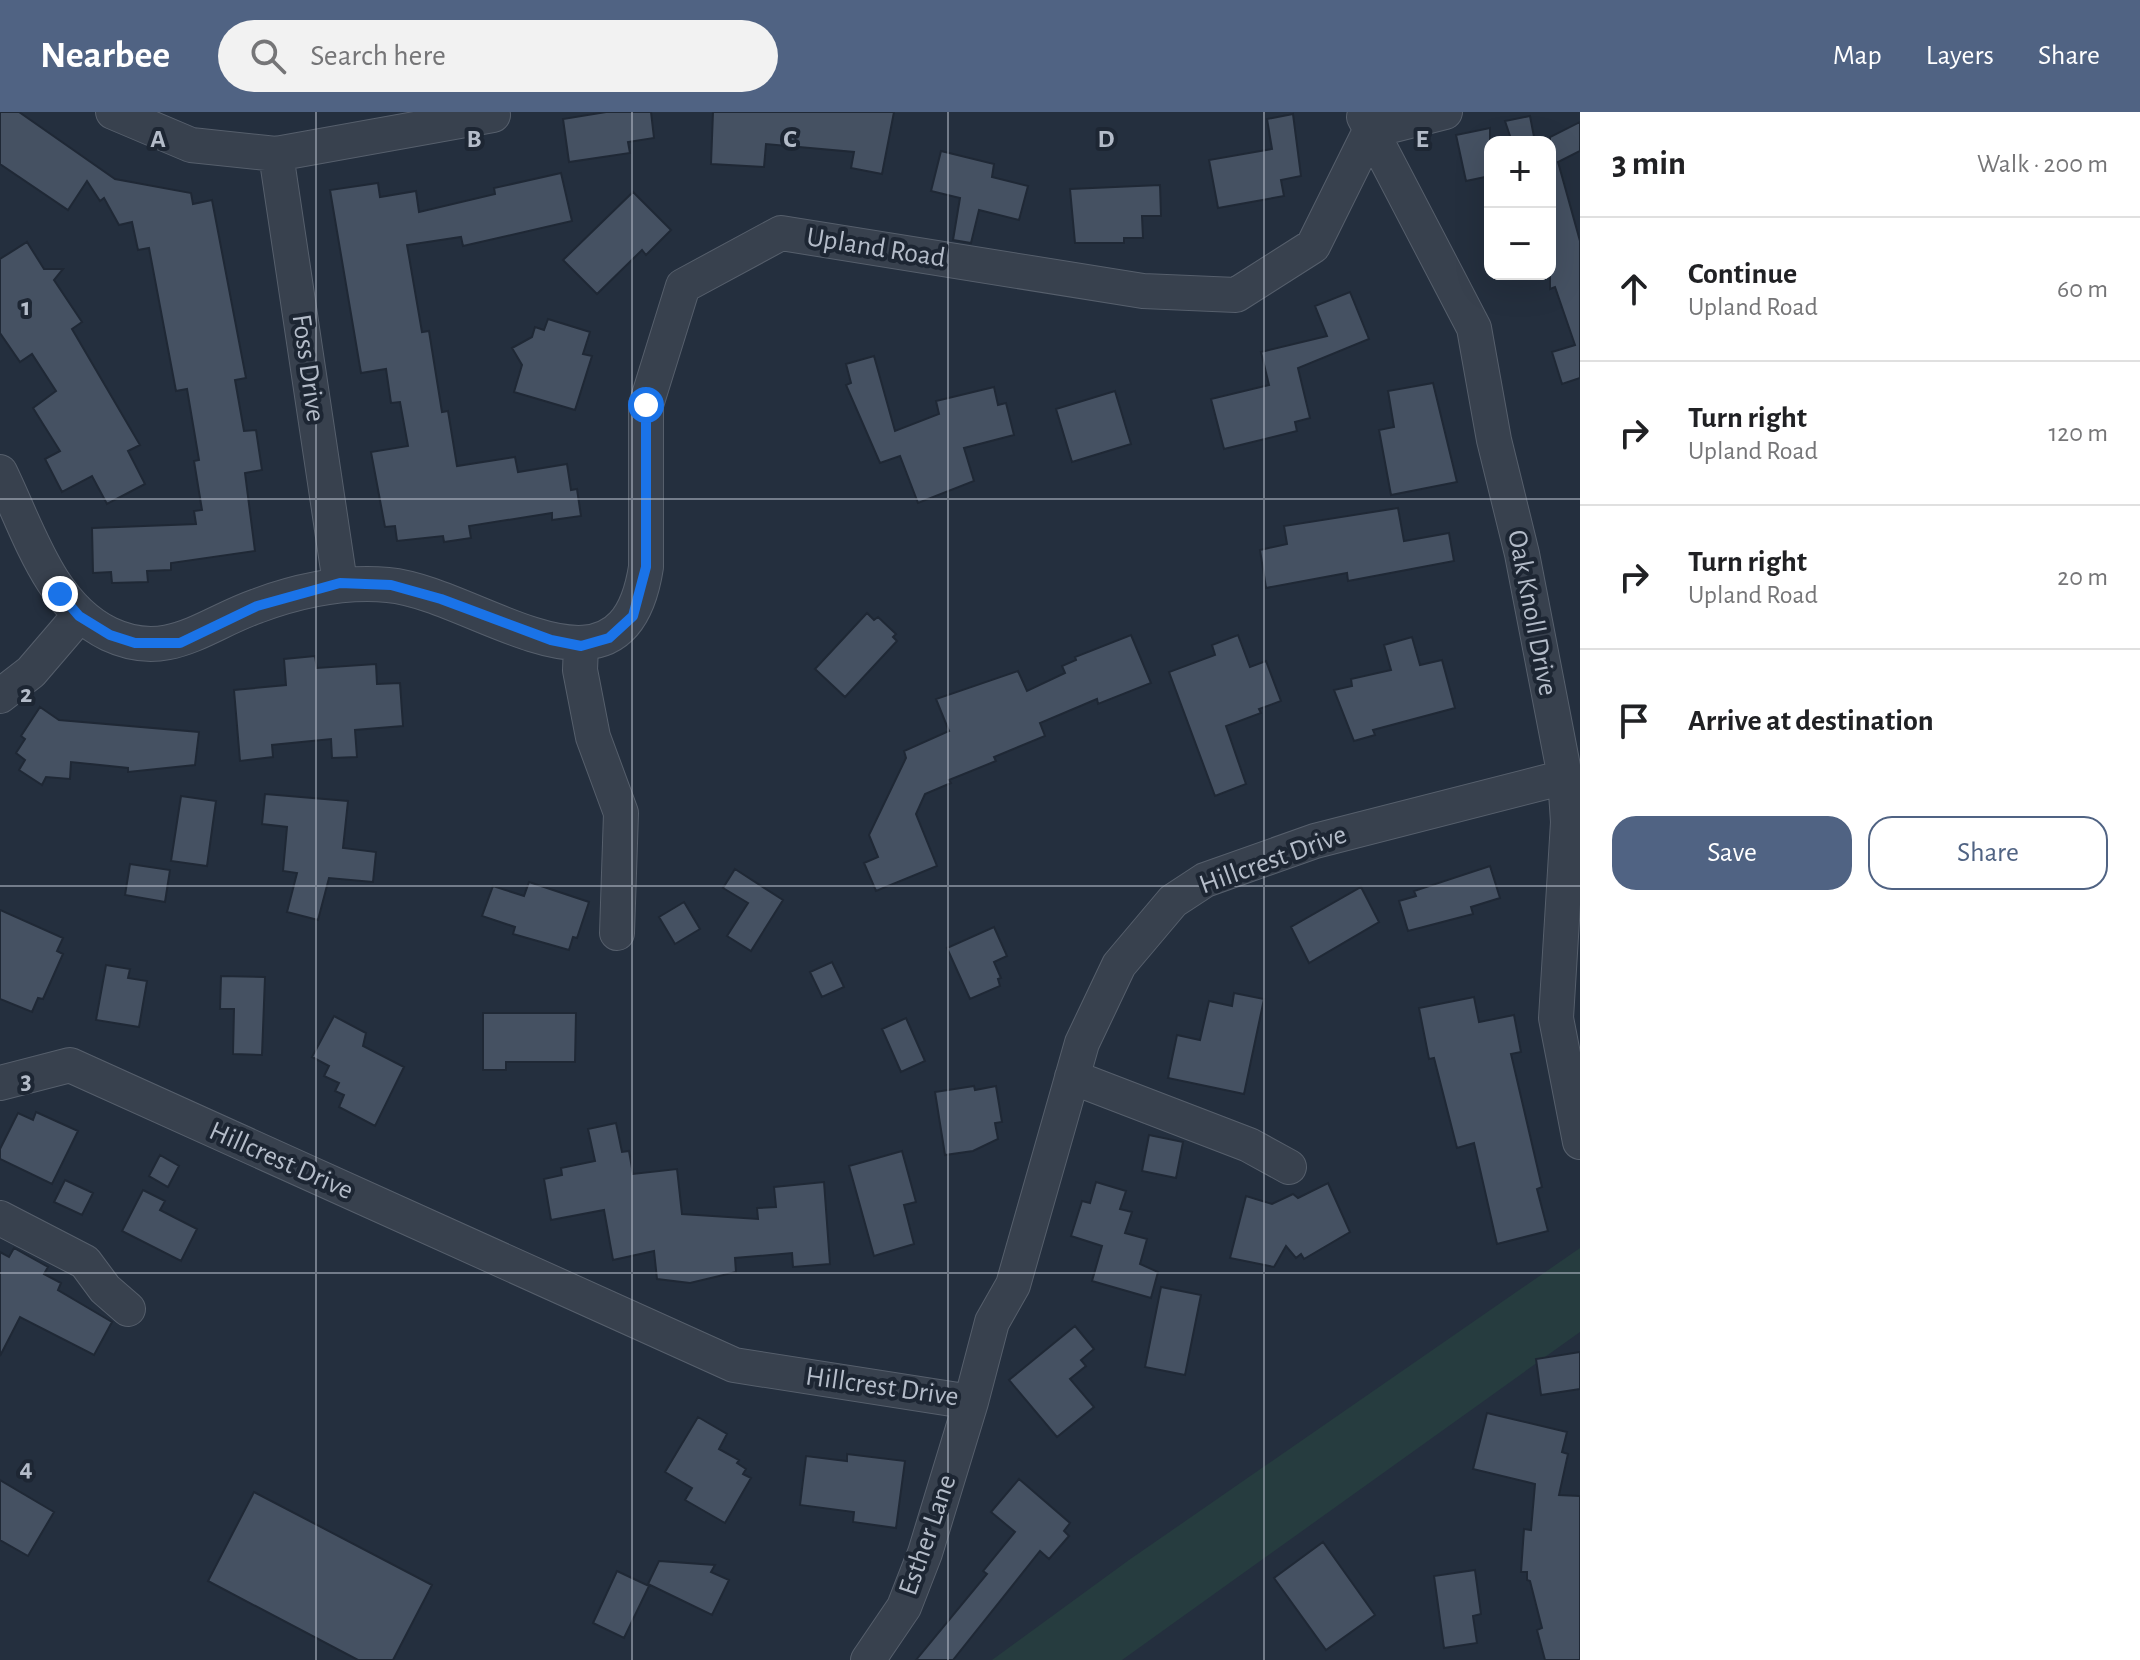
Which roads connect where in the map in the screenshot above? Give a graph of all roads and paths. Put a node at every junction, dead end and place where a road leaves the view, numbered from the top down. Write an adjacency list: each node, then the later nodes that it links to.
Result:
1 (113, 112): 5 (street)
2 (1445, 112): 4 (street)
3 (493, 115): 5 (street)
4 (1366, 122): 9 (street, Upland Road); 11 (street, Oak Knoll Drive)
5 (276, 154): 7 (street, Foss Drive)
6 (0, 472): 8 (street)
7 (340, 583): 8 (street); 9 (street)
8 (79, 616): 10 (street)
9 (581, 646): 13 (street)
10 (0, 696)
11 (1565, 777): 12 (street, Oak Knoll Drive); 14 (street, Hillcrest Drive)
12 (1574, 831): 16 (street, Oak Knoll Drive)
13 (617, 933)
14 (1072, 1077): 17 (street); 20 (street, Hillcrest Drive)
15 (0, 1083): 20 (street, Hillcrest Drive)
16 (1580, 1142)
17 (1289, 1167)
18 (0, 1218): 19 (street)
19 (128, 1309)
20 (971, 1402): 21 (street, Esther Lane)
21 (868, 1660)

